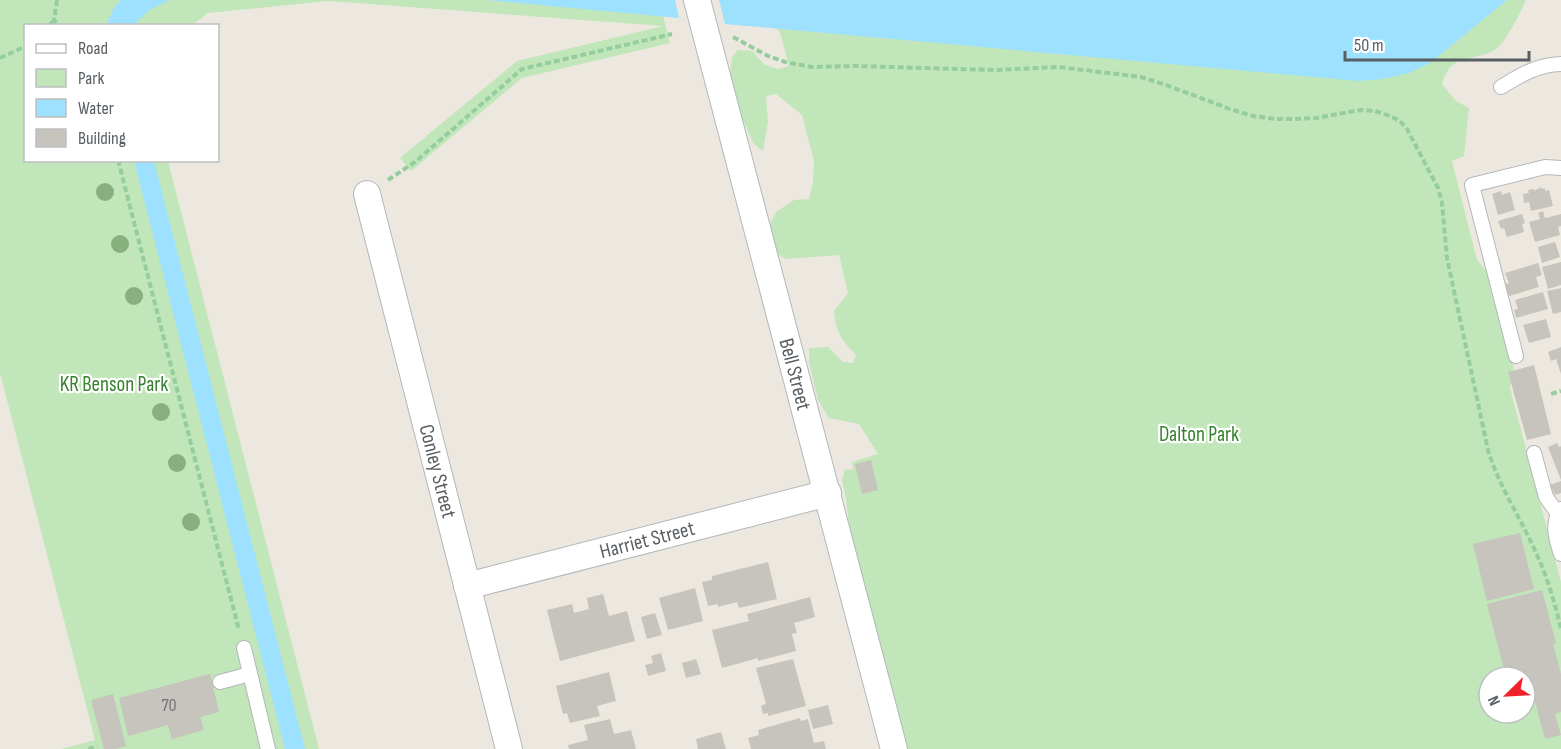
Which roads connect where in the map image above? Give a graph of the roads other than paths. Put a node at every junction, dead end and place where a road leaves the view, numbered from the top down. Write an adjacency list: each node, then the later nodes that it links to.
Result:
1 (700, 10): 8 (street, Bell Street)
2 (1561, 64): 3 (lane)
3 (1501, 87)
4 (1561, 168): 6 (lane)
5 (367, 194): 11 (street, Conley Street)
6 (1516, 356)
7 (1534, 453): 9 (lane)
8 (828, 493): 11 (street, Harriet Street); 17 (street, Bell Street)
9 (1560, 511): 10 (lane)
10 (1561, 554)
11 (467, 586): 16 (street, Conley Street)
12 (244, 648): 13 (lane)
13 (250, 674): 14 (lane); 15 (lane)
14 (220, 682)
15 (268, 749)
16 (509, 749)
17 (894, 749)

